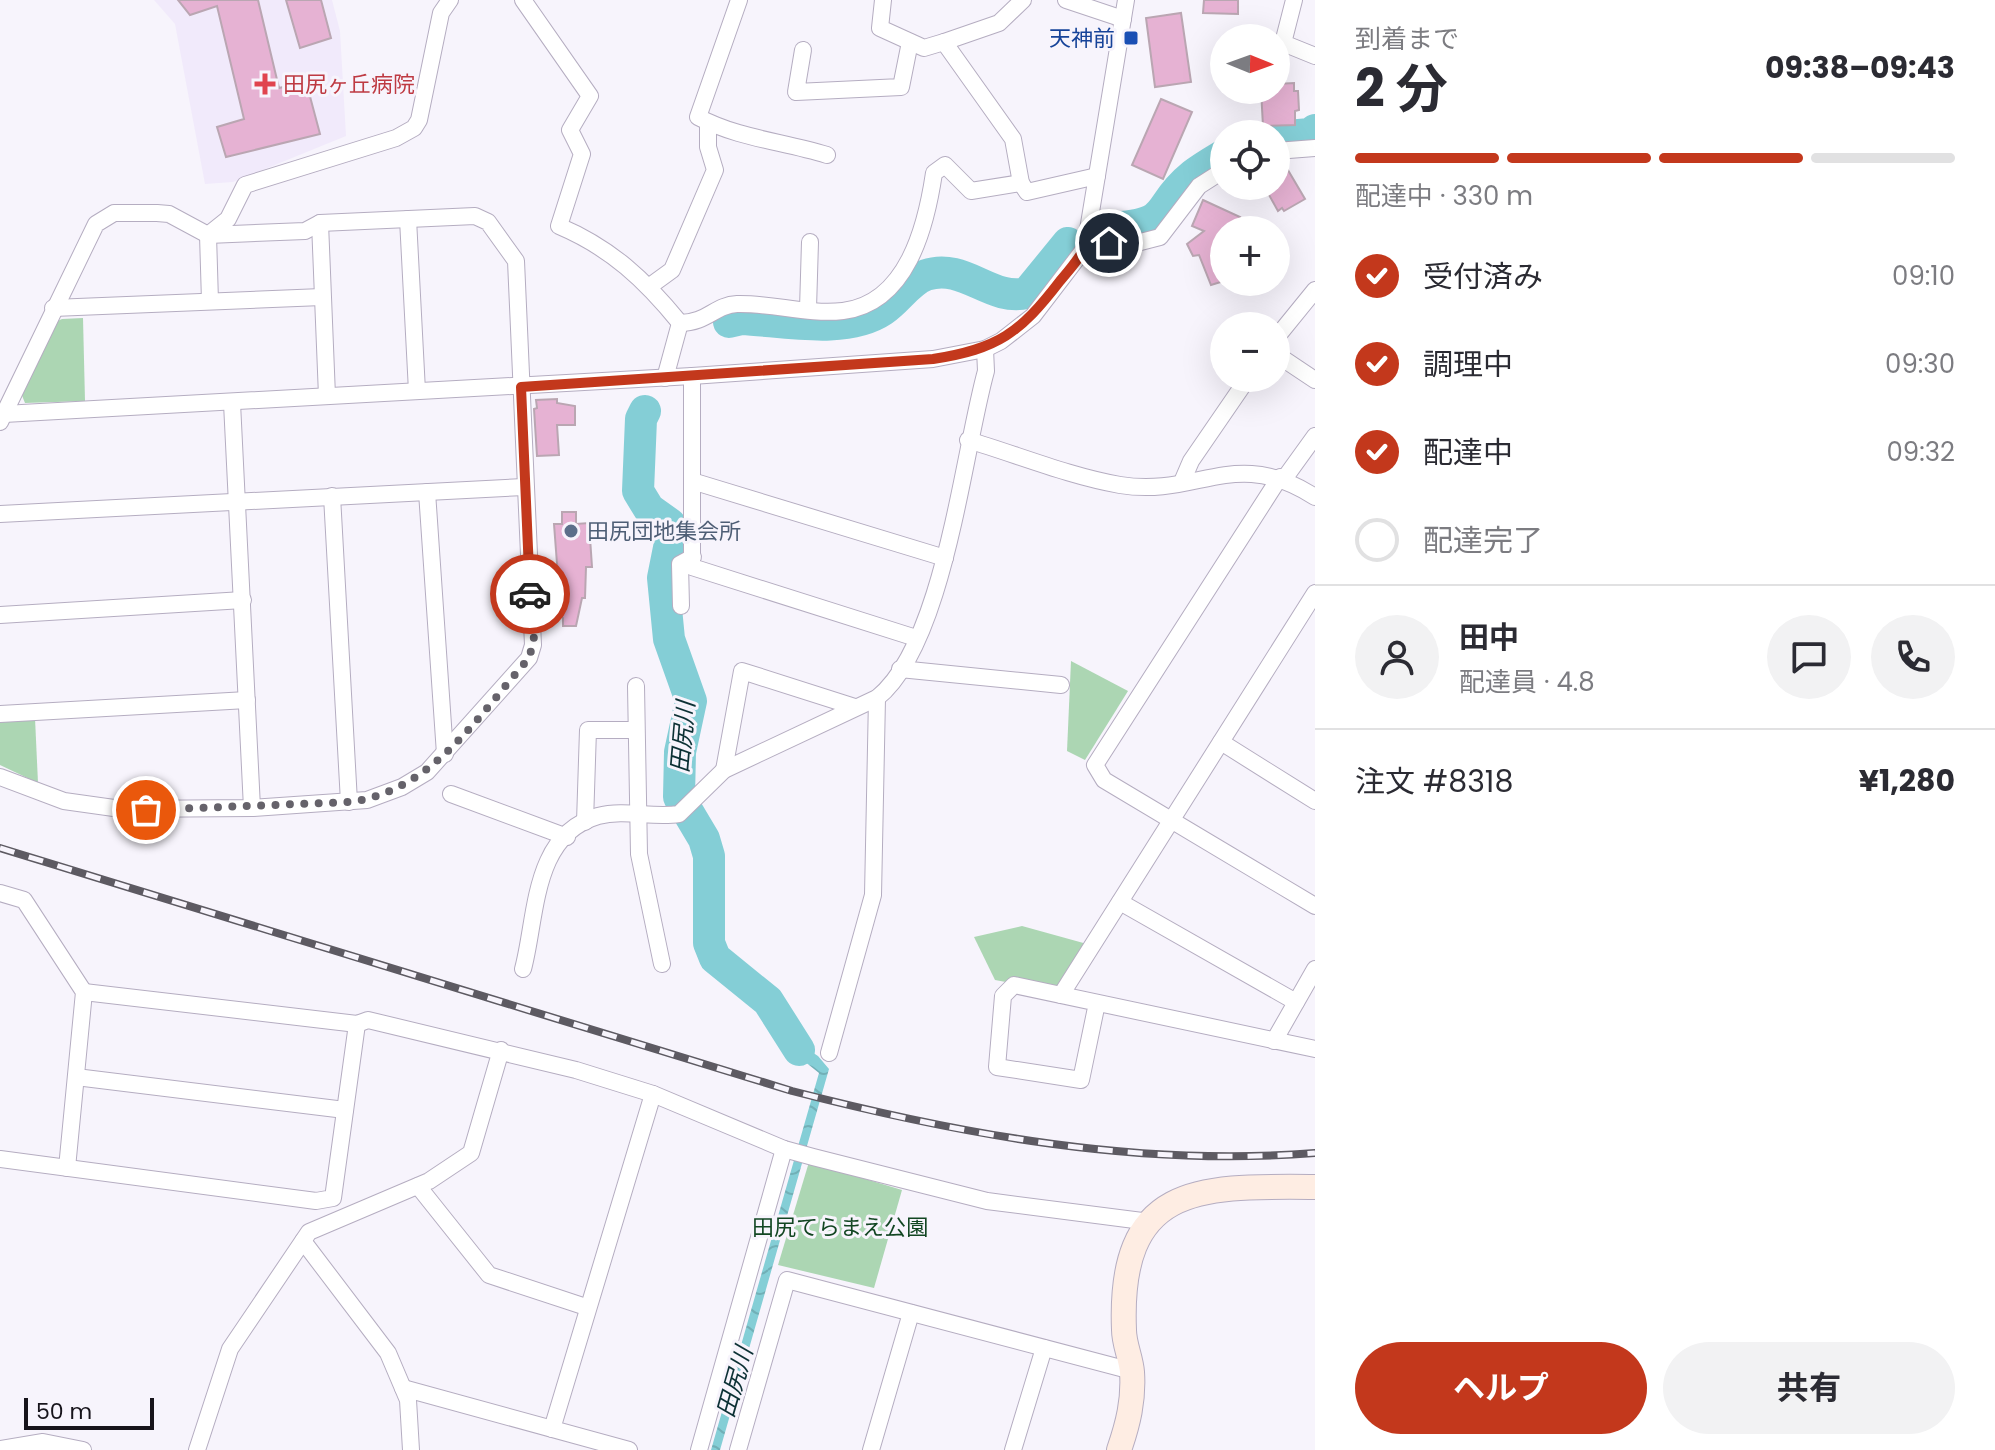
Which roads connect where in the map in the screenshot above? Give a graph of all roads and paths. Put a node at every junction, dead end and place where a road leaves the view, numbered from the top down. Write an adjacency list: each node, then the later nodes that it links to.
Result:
1 (450, 0): 23 (street)
2 (523, 0): 26 (street)
3 (739, 0): 14 (street)
4 (883, 0): 10 (street)
5 (1023, 0): 11 (street)
6 (1066, 0): 9 (street)
7 (1126, 0): 9 (street)
8 (1294, 0): 13 (street)
9 (1123, 19): 18 (street)
10 (910, 42): 11 (street); 12 (street)
11 (944, 42): 20 (street)
12 (803, 50)
13 (1315, 56)
14 (708, 123): 17 (street); 26 (street)
15 (1315, 148): 16 (street)
16 (1290, 150)
17 (827, 155)
18 (1097, 176): 20 (street); 24 (street)
19 (1210, 179): 24 (street)
20 (1021, 183): 31 (street)
21 (408, 219): 22 (street); 39 (street); 40 (street)
22 (320, 223): 23 (street); 28 (street)
23 (208, 235): 29 (street); 30 (street)
24 (1088, 241): 34 (street)
25 (810, 242): 31 (street)
26 (650, 286): 33 (street)
27 (1315, 290): 32 (street)
28 (322, 297): 29 (street); 42 (street)
29 (210, 301): 30 (street)
30 (53, 308): 44 (street)
31 (808, 309): 33 (street)
32 (1290, 321)
33 (680, 323): 37 (street)
34 (985, 349): 36 (street); 46 (street)
35 (1290, 363): 38 (street)
36 (692, 376): 37 (street); 48 (street)
37 (665, 378): 39 (street)
38 (1315, 380)
39 (521, 387): 40 (street); 50 (street)
40 (417, 391): 42 (street)
41 (1238, 392): 49 (street)
42 (327, 396): 43 (street)
43 (232, 403): 44 (street); 54 (street)
44 (2, 418)
45 (1315, 436): 47 (street)
46 (968, 440): 49 (street); 57 (street)
47 (1282, 478): 49 (street); 53 (street); 81 (street)
48 (692, 481): 56 (street); 57 (street)
49 (1182, 482)
50 (524, 487): 51 (street); 73 (street)
51 (427, 492): 52 (street); 73 (street)
52 (332, 496): 54 (street); 78 (street)
53 (1315, 497)
54 (237, 502): 55 (street); 59 (street)
55 (0, 514)
56 (693, 557): 60 (street); 63 (street)
57 (945, 558): 63 (street)
58 (1315, 593): 62 (street)
59 (243, 600): 61 (street); 68 (street)
60 (681, 606)
61 (0, 615)
62 (1308, 620): 72 (street)
63 (916, 638): 64 (street)
64 (900, 669): 65 (street); 67 (street)
65 (1061, 685)
66 (636, 686): 71 (street)
67 (877, 698): 69 (street); 98 (street)
68 (247, 700): 70 (street); 79 (street)
69 (855, 707): 74 (street); 74 (street)
70 (0, 714)
71 (636, 730): 80 (street); 82 (street)
72 (1221, 742): 77 (street); 81 (street)
73 (445, 754): 78 (street)
74 (724, 770): 80 (street)
75 (0, 777): 79 (street)
76 (451, 794): 83 (street)
77 (1315, 801)
78 (349, 802): 79 (street)
79 (252, 808)
80 (637, 813): 82 (street); 87 (street)
81 (1171, 820): 85 (street); 86 (street)
82 (585, 822): 83 (street)
83 (567, 837): 88 (street)
84 (0, 893): 90 (street)
85 (1120, 902): 91 (street); 92 (street)
86 (1315, 906)
87 (662, 964)
88 (523, 969)
89 (1315, 969): 92 (street)
90 (84, 992): 94 (street); 99 (street)
91 (1061, 995): 93 (street); 93 (street)
92 (1296, 1002): 95 (street)
93 (1097, 1003): 95 (street)
94 (357, 1024): 97 (street); 101 (street)
95 (1274, 1041): 96 (street)
96 (1315, 1049)
97 (501, 1050): 100 (street); 105 (street)
98 (829, 1053)
99 (76, 1077): 101 (street); 104 (street)
100 (653, 1094): 102 (street); 109 (street)
101 (345, 1110): 104 (street)
102 (794, 1152): 107 (street); 120 (street)
103 (0, 1159): 104 (street)
104 (67, 1168)
105 (418, 1186): 108 (street); 109 (street)
106 (1315, 1187): 107 (street)
107 (1150, 1222): 112 (street)
108 (303, 1241): 113 (street); 117 (street)
109 (586, 1307): 114 (street)
110 (911, 1313): 111 (street); 121 (street); 122 (street)
111 (1044, 1348): 112 (street); 123 (street)
112 (1132, 1371): 124 (street)
113 (403, 1388): 114 (street); 118 (street)
114 (552, 1429): 119 (street)
115 (0, 1449): 116 (street)
116 (83, 1450)
117 (197, 1450)
118 (411, 1450)
119 (629, 1450)
120 (699, 1450)
121 (738, 1450)
122 (871, 1450)
123 (1013, 1450)
124 (1119, 1450)

